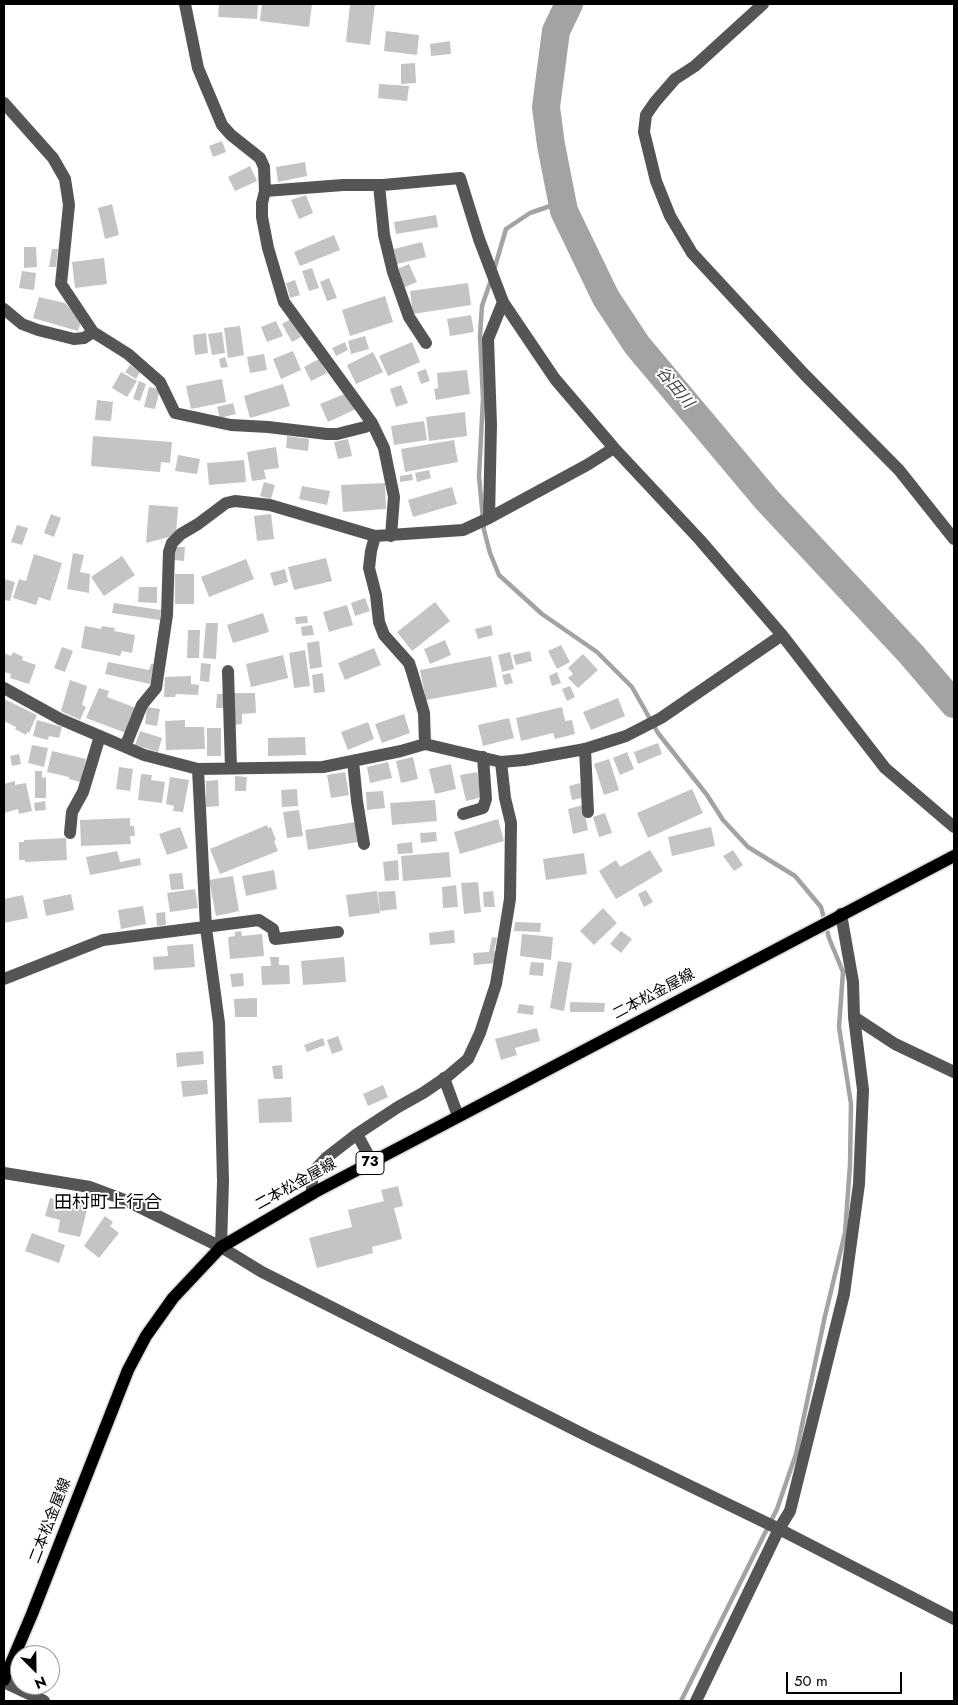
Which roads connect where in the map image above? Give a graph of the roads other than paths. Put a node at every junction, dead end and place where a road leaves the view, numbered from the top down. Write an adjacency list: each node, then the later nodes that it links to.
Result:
1 (185, 4): 5 (street)
2 (763, 4): 15 (street)
3 (4, 103): 8 (street)
4 (379, 185): 5 (street); 6 (street); 9 (street)
5 (265, 191): 10 (street)
6 (503, 302): 11 (street); 12 (street)
7 (4, 309): 8 (street)
8 (93, 332): 10 (street)
9 (426, 343)
10 (372, 422): 14 (street)
11 (614, 448): 12 (street); 16 (street)
12 (489, 518): 14 (street)
13 (375, 536): 14 (street); 20 (street); 21 (street)
14 (391, 536)
15 (954, 539)
16 (782, 635): 22 (street); 30 (street)
17 (228, 670): 26 (street)
18 (4, 688): 19 (street)
19 (100, 736): 21 (street); 31 (street)
20 (425, 744): 23 (street); 24 (street)
21 (125, 747): 27 (street)
22 (585, 749): 25 (street); 28 (street)
23 (484, 757): 25 (street); 29 (street)
24 (353, 761): 26 (street); 32 (street)
25 (501, 762): 40 (street)
26 (231, 768): 27 (street)
27 (198, 769): 35 (street)
28 (588, 812)
29 (463, 814)
30 (954, 827)
31 (70, 833)
32 (364, 844)
33 (954, 856): 34 (main road, 二本松金屋線 / 73)
34 (841, 914): 38 (street); 41 (main road, 二本松金屋線 / 73)
35 (206, 928): 36 (street); 37 (street); 46 (street)
36 (338, 932)
37 (4, 979)
38 (854, 1018): 39 (street); 47 (street)
39 (954, 1072)
40 (444, 1078): 41 (street); 42 (street)
41 (458, 1116): 43 (main road, 二本松金屋線 / 73)
42 (357, 1134): 43 (street); 45 (street)
43 (372, 1162): 45 (main road, 二本松金屋線 / 73)
44 (4, 1174): 46 (street)
45 (312, 1194): 46 (main road, 二本松金屋線 / 73)
46 (221, 1247): 47 (street); 49 (main road, 二本松金屋線 / 73)
47 (779, 1528): 48 (street); 51 (street)
48 (954, 1619)
49 (4, 1681): 50 (street)
50 (44, 1701)
51 (696, 1701)

